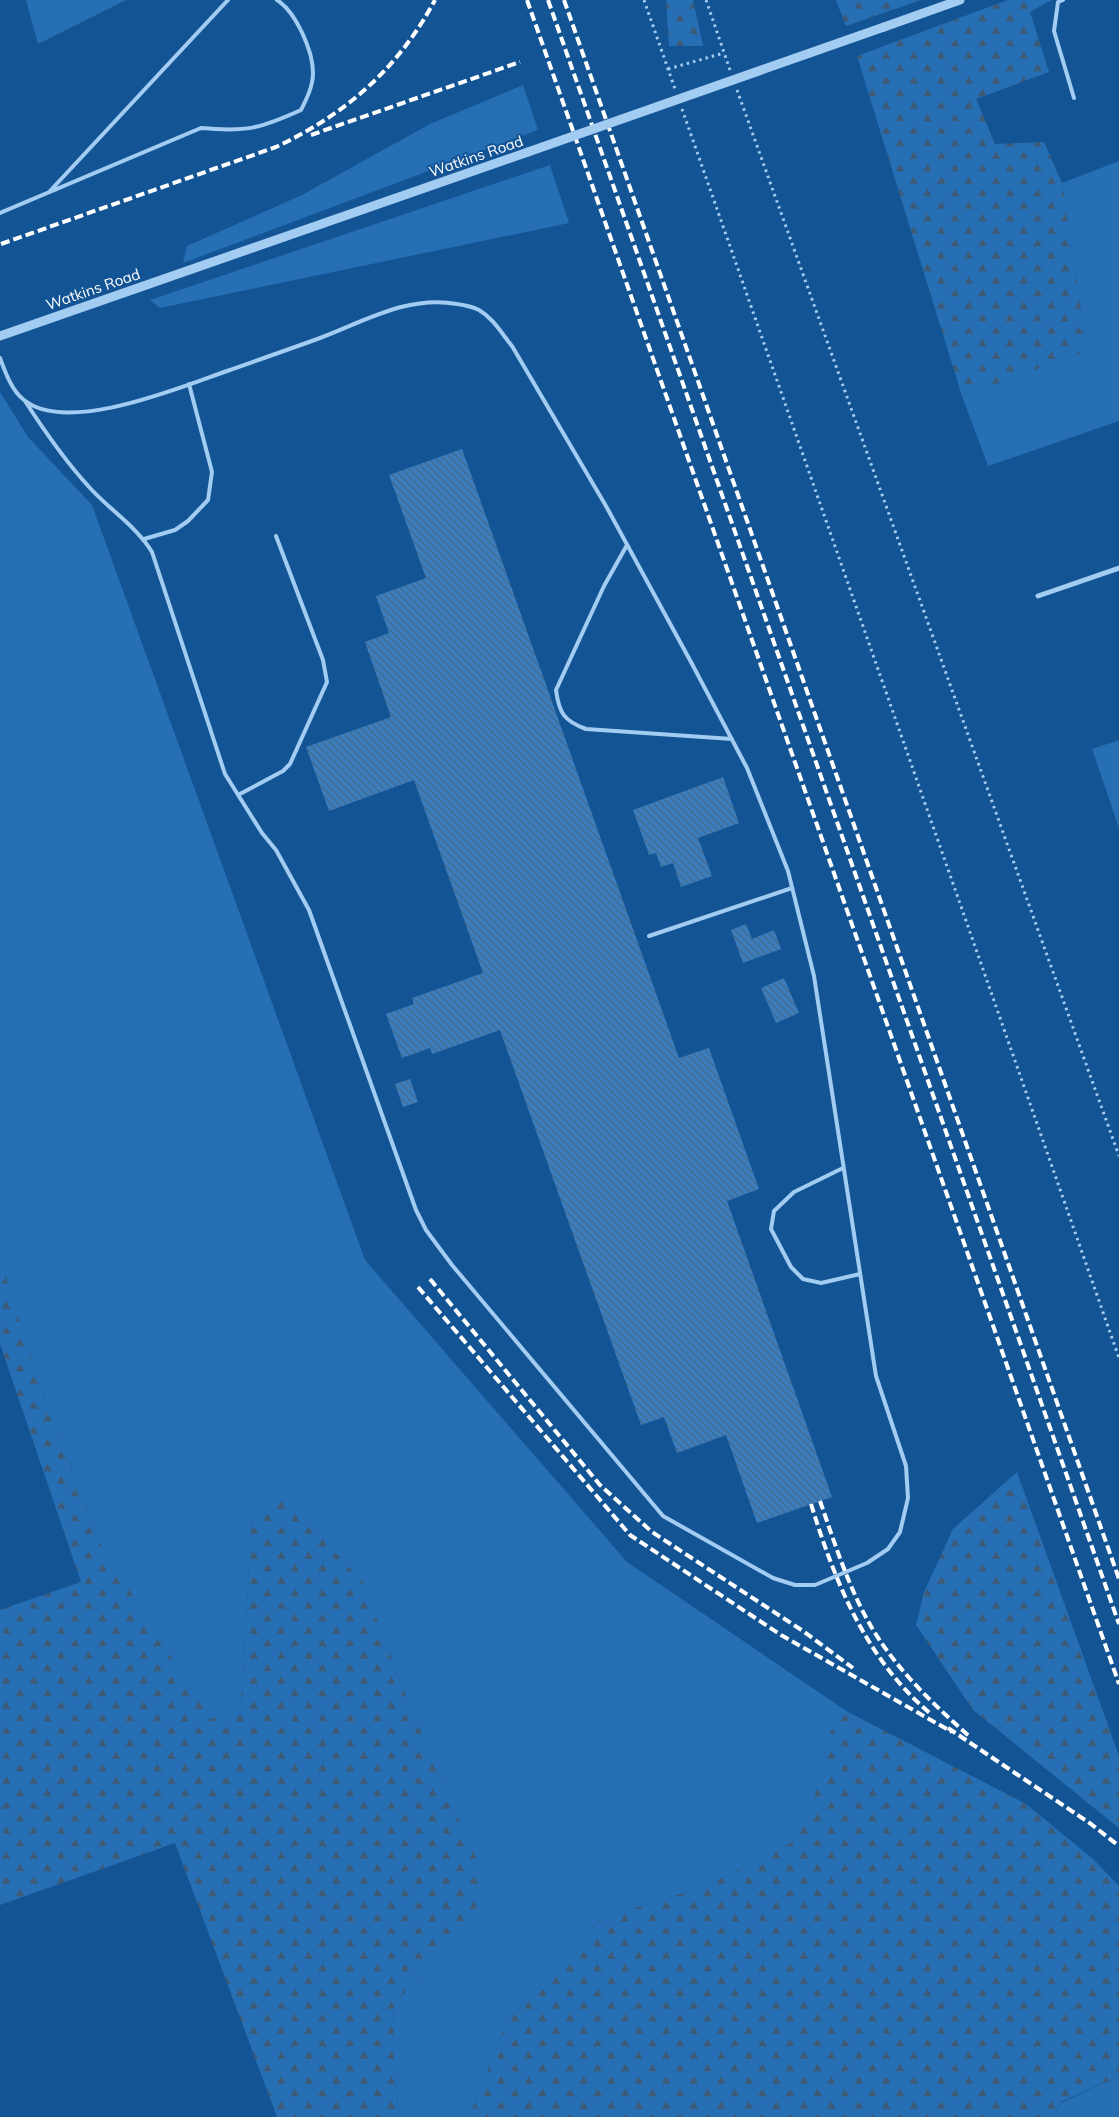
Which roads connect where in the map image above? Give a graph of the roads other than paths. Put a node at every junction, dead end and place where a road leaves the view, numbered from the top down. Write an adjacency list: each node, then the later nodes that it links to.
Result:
1 (228, 0): 6 (lane)
2 (277, 0): 6 (lane)
3 (960, 0): 8 (street, Watkins Road, bridge)
4 (1063, 0): 5 (lane)
5 (1074, 98)
6 (48, 193): 7 (lane)
7 (0, 214)
8 (0, 336)
9 (0, 358): 11 (lane)
10 (189, 384): 11 (lane); 13 (lane); 14 (lane)
11 (25, 401): 13 (lane)
12 (276, 536): 18 (lane)
13 (144, 539): 18 (lane)
14 (627, 545): 17 (lane); 17 (lane)
15 (1119, 568): 16 (street)
16 (1038, 596)
17 (732, 739): 19 (lane)
18 (238, 795): 22 (lane)
19 (792, 888): 20 (lane); 21 (lane)
20 (649, 936)
21 (843, 1168): 22 (lane); 22 (lane)
22 (860, 1274)

